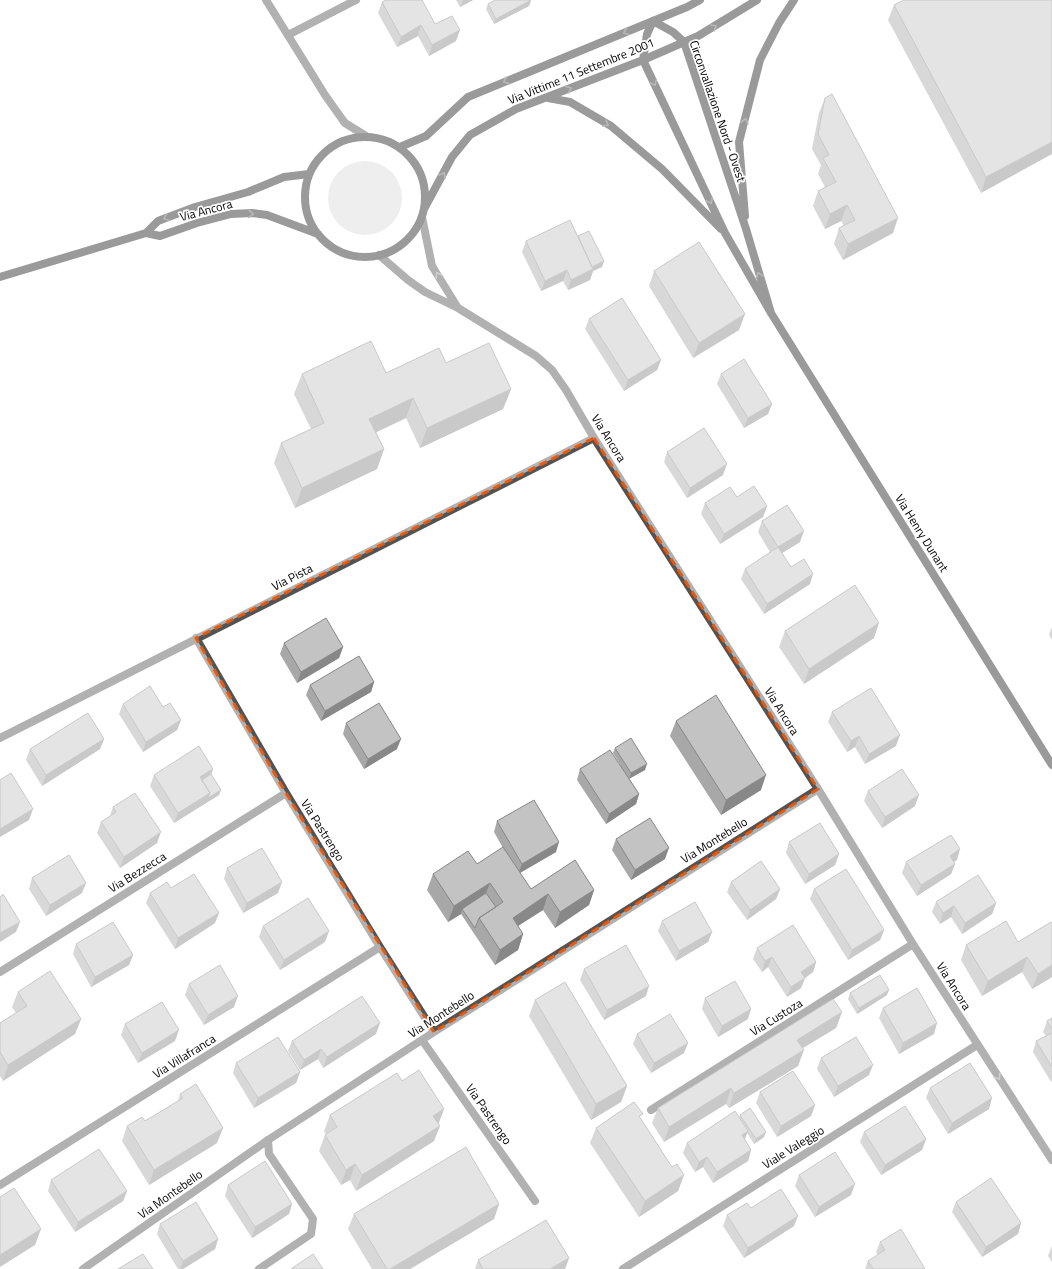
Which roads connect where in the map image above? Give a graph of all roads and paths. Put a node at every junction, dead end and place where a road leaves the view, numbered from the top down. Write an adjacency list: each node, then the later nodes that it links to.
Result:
1 (266, 0): 7 (street, Via Ancora)
2 (356, 0): 7 (street)
3 (700, 0): 6 (main road, Via Vittime 11 Settembre 2001)
4 (757, 0): 8 (main road, Via Vittime 11 Settembre 2001, one-way to 4)
5 (794, 0): 15 (main road, one-way to 5)
6 (653, 21): 8 (main road, Circonvallazione Nord - Ovest); 9 (main road); 12 (main road, Via Vittime 11 Settembre 2001, one-way to 12)
7 (288, 35): 11 (street, Via Ancora)
8 (684, 42): 9 (main road, Via Vittime 11 Settembre 2001); 15 (main road, Circonvallazione Nord - Ovest)
9 (643, 60): 10 (main road, Via Vittime 11 Settembre 2001, one-way to 9); 17 (main road, one-way to 17)
10 (546, 98): 14 (main road, Via Vittime 11 Settembre 2001, one-way to 10); 17 (main road, one-way to 17)
11 (366, 136): 12 (main road, Via Ancora); 13 (main road, Via Ancora)
12 (400, 147): 14 (main road, Via Ancora)
13 (310, 174): 16 (main road, Via Ancora, one-way to 16); 18 (main road, Via Ancora)
14 (423, 213): 19 (main road, Via Ancora); 21 (street, Via Ancora, one-way to 14)
15 (746, 229): 22 (main road, Circonvallazione Nord - Ovest, one-way to 15)
16 (146, 233): 18 (main road, Via Ancora, one-way to 18); 20 (main road, Via Ancora)
17 (725, 233): 22 (main road)
18 (318, 234): 19 (main road, Via Ancora)
19 (380, 255): 21 (street, Via Ancora)
20 (0, 277)
21 (458, 308): 23 (street, Via Ancora)
22 (771, 313): 26 (main road, Via Henry Dunant)
23 (594, 438): 24 (street, Via Pista); 27 (street, Via Ancora)
24 (196, 638): 25 (street, Via Pista); 28 (street, Via Pastrengo)
25 (0, 738)
26 (1052, 765)
27 (818, 789): 29 (street, Via Ancora); 32 (street, Via Montebello)
28 (286, 793): 30 (street, Via Pastrengo); 31 (street, Via Bezzecca)
29 (913, 944): 34 (street, Via Ancora); 35 (street, Via Custoza)
30 (380, 947): 32 (street, Via Pastrengo); 38 (street, Via Villafranca)
31 (0, 972)
32 (434, 1032): 33 (street, Via Montebello)
33 (422, 1040): 36 (street, Via Montebello); 39 (street, Via Pastrengo)
34 (976, 1044): 37 (street, Via Ancora, one-way to 37); 42 (street, Viale Valeggio)
35 (651, 1110)
36 (268, 1140): 40 (street, Via Montebello); 41 (street)
37 (1052, 1160)
38 (0, 1185)
39 (535, 1201)
40 (83, 1269)
41 (258, 1269)
42 (623, 1269)

